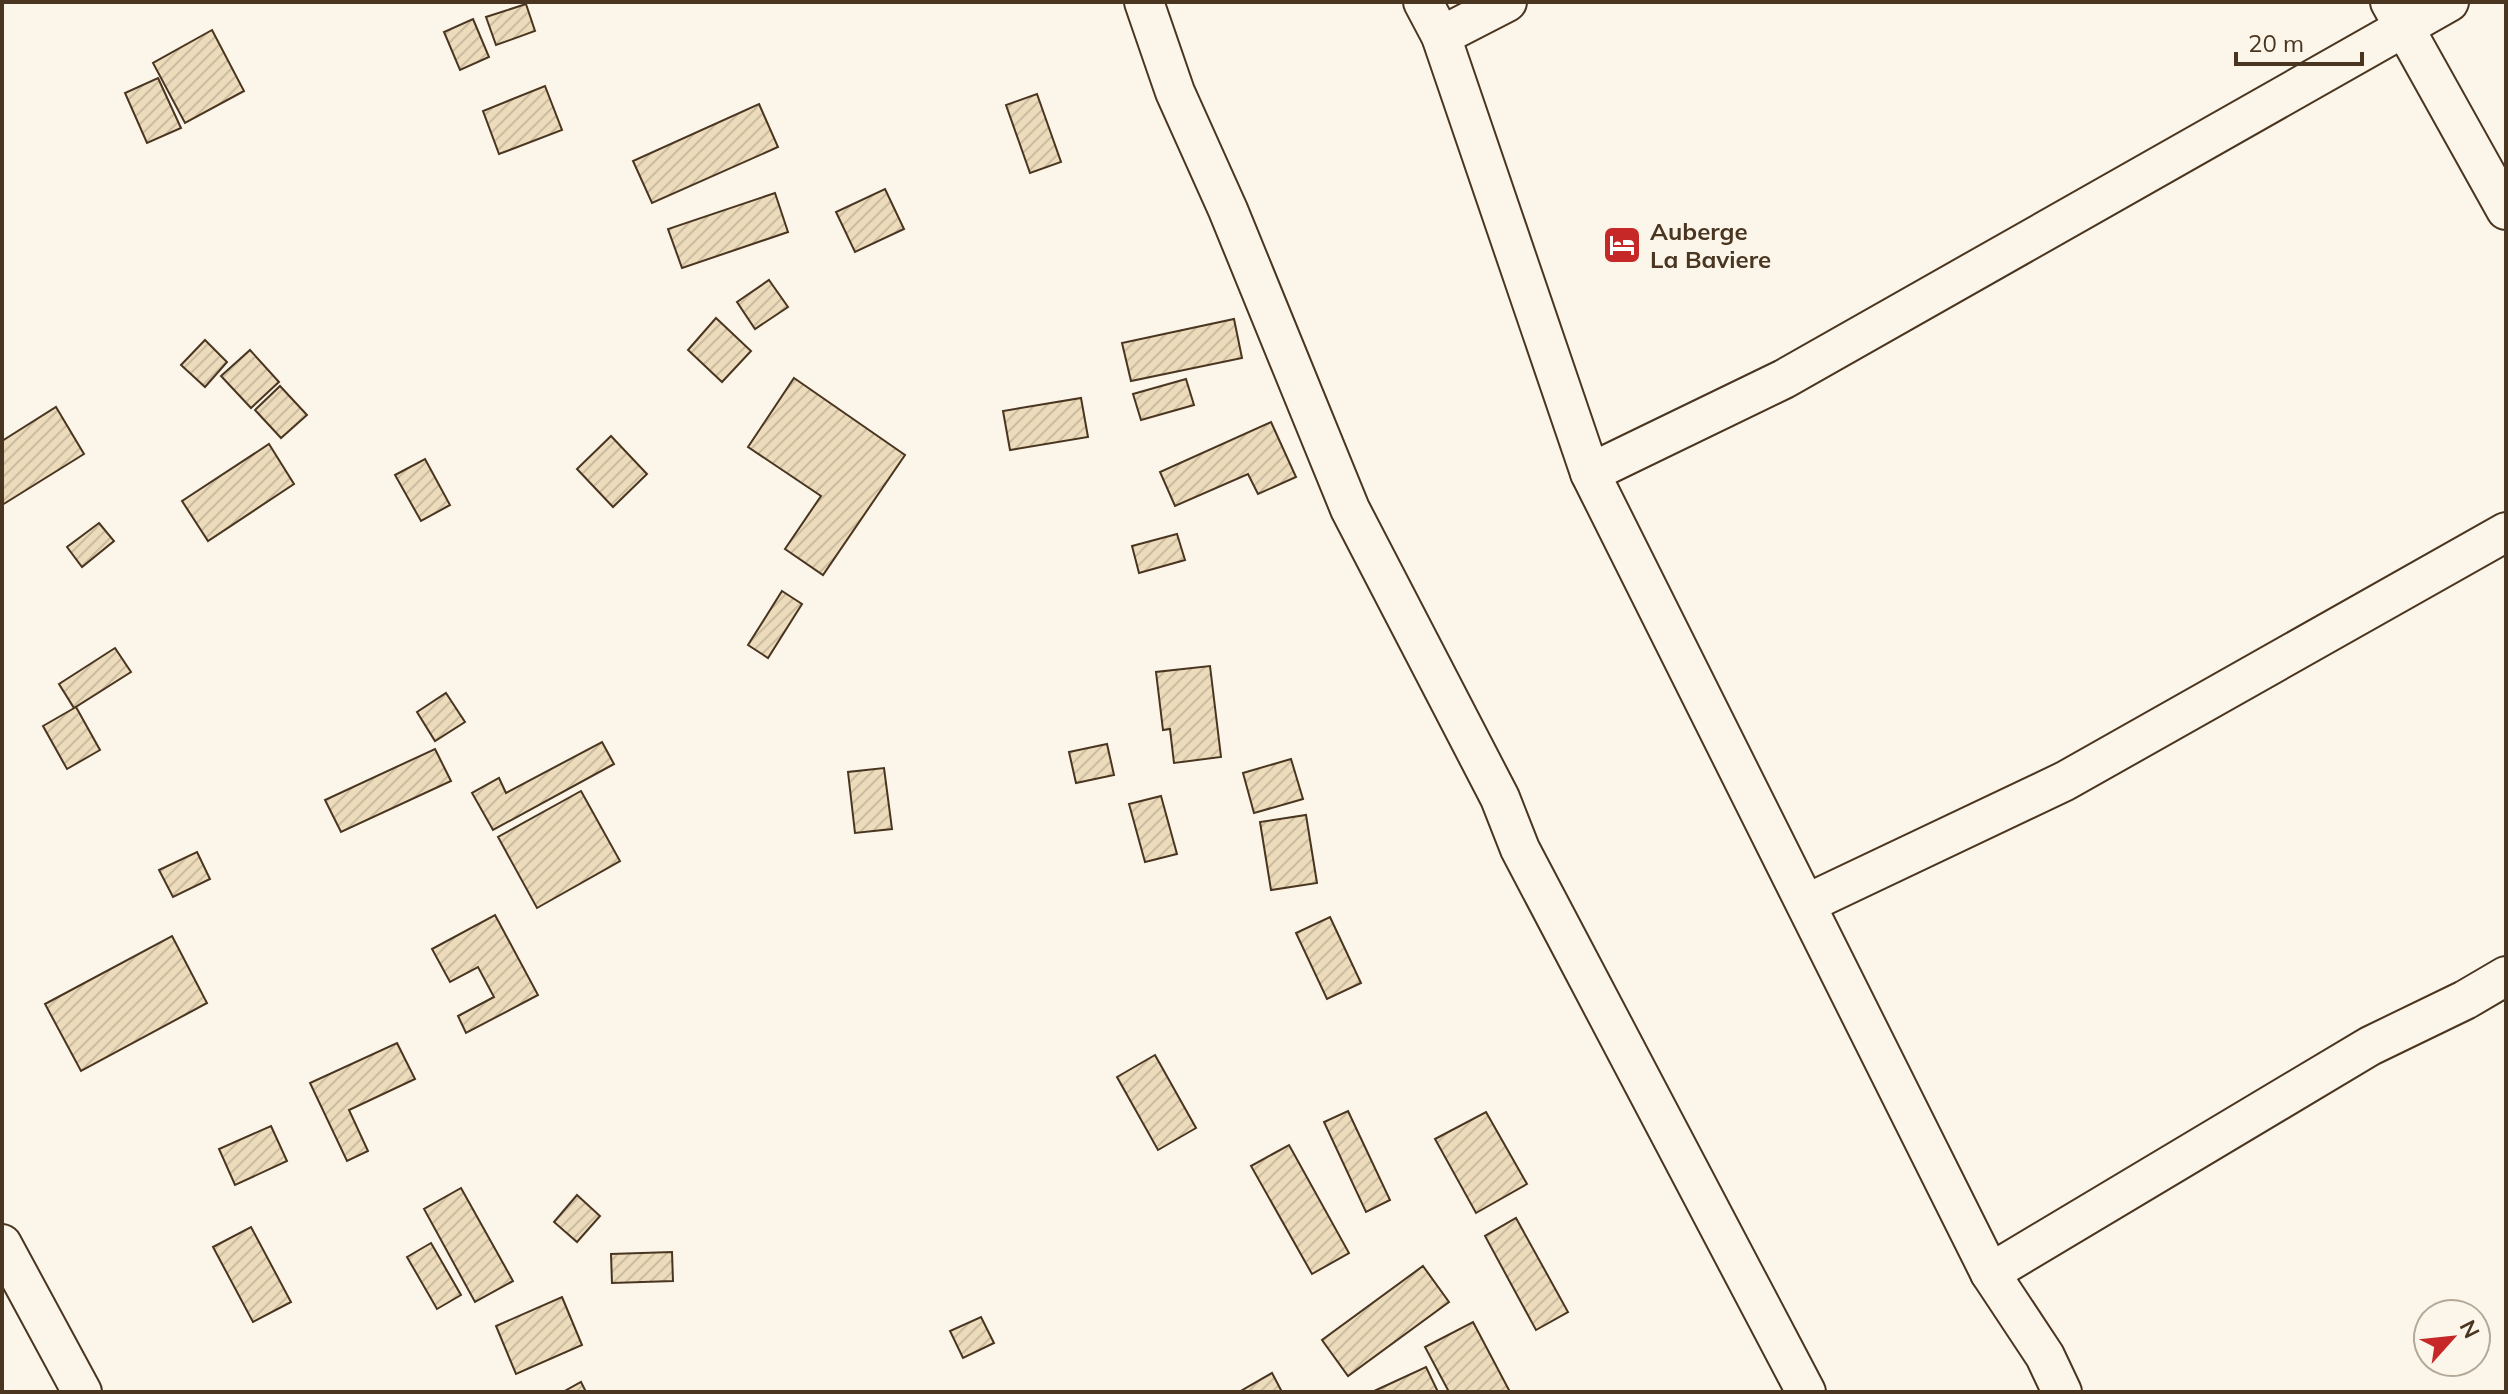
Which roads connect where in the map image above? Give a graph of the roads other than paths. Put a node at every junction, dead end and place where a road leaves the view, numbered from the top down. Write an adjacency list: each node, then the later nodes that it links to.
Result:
1 (1144, 2): 15 (street)
2 (1423, 2): 6 (street)
3 (1507, 2): 6 (street)
4 (2449, 2): 5 (street)
5 (2397, 14): 7 (street); 8 (street)
6 (1441, 36): 8 (street)
7 (2506, 210)
8 (1590, 473): 10 (street)
9 (2506, 532): 10 (street)
10 (1806, 904): 13 (street)
11 (2506, 976): 13 (street)
12 (2, 1244): 14 (street)
13 (1990, 1273): 16 (street)
14 (82, 1392)
15 (1806, 1392)
16 (2062, 1392)

